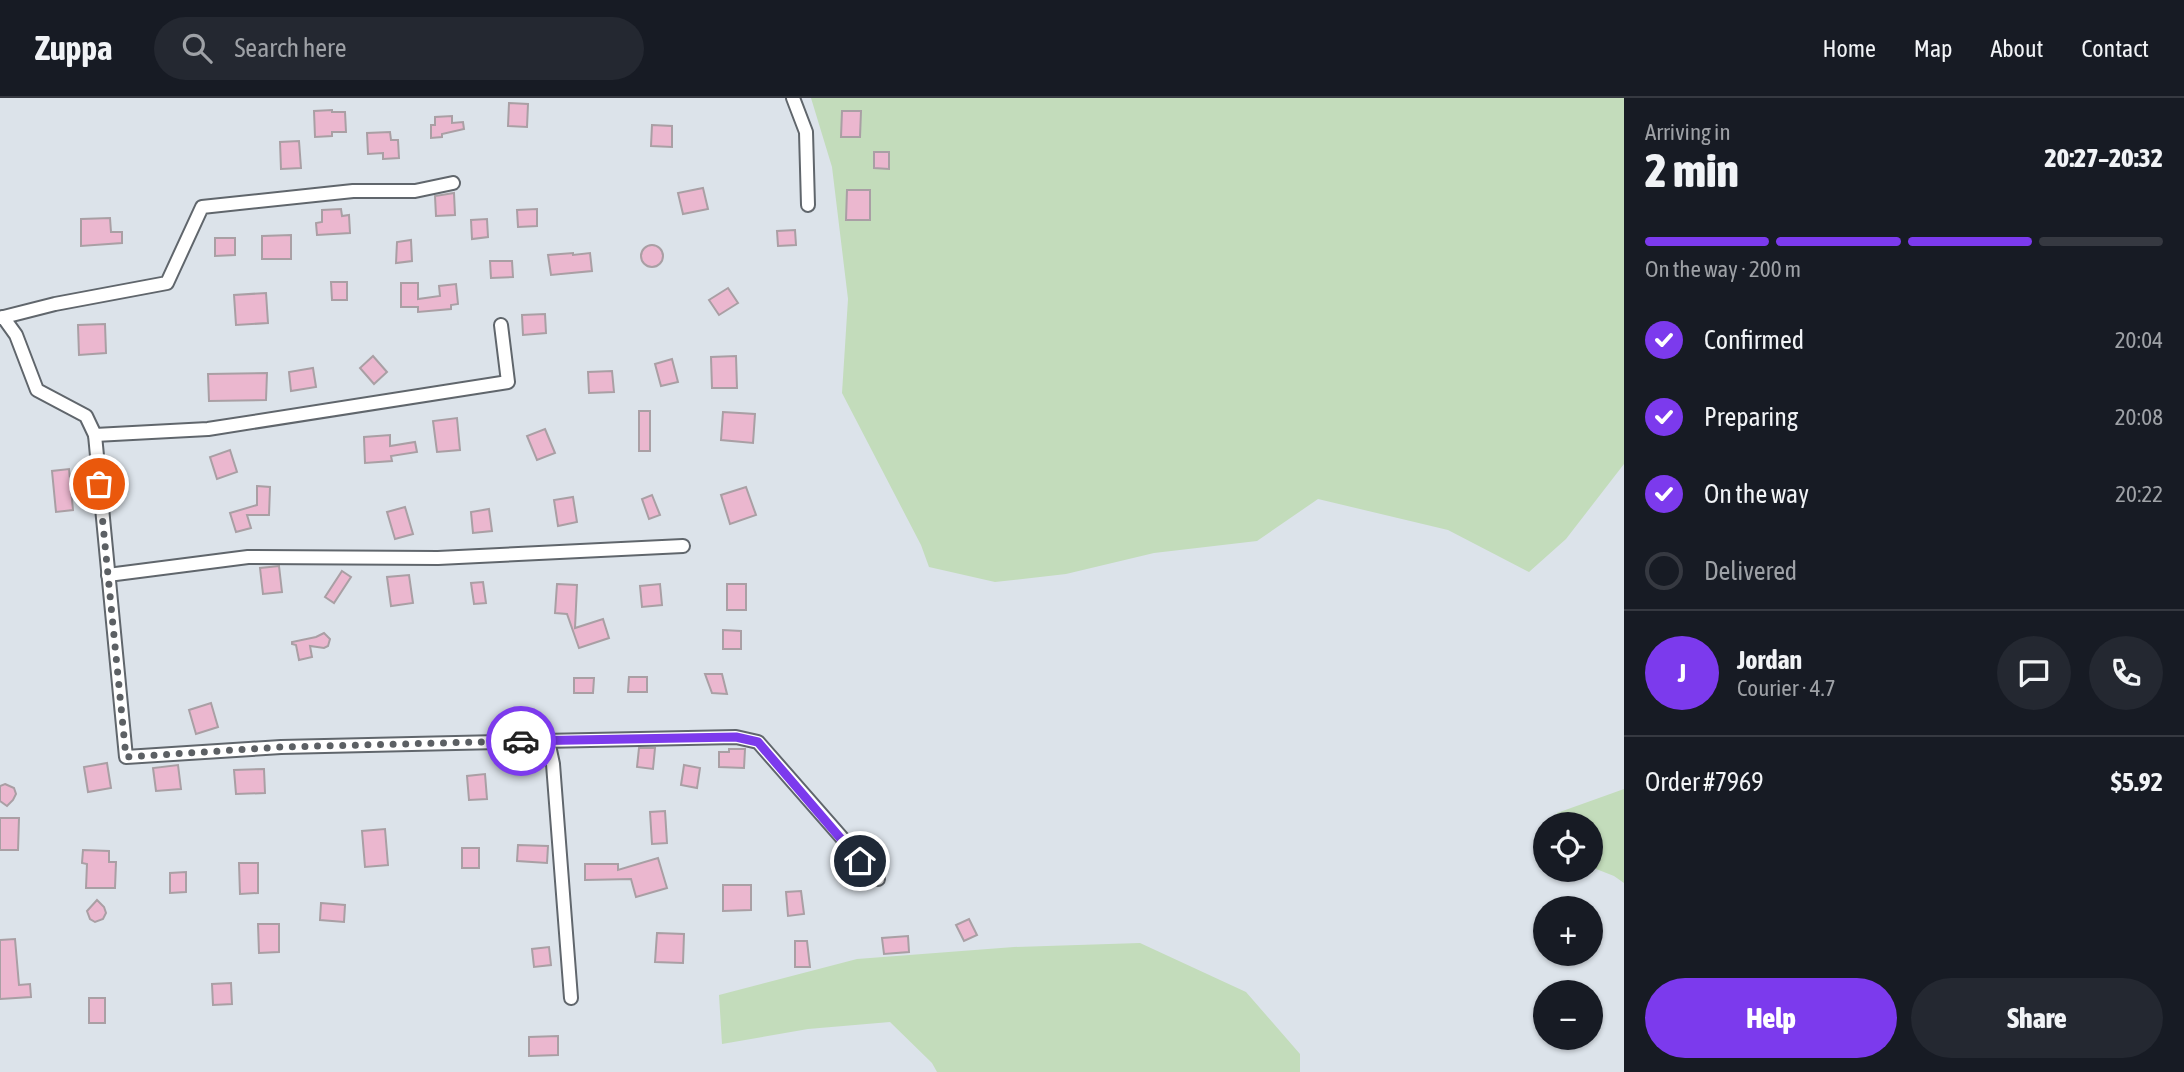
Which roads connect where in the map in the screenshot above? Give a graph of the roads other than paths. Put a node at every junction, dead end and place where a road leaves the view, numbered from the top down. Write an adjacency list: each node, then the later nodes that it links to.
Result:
1 (793, 98): 3 (street)
2 (453, 183): 4 (street)
3 (808, 205)
4 (1, 318): 6 (street)
5 (501, 325): 6 (street)
6 (95, 435): 8 (street)
7 (683, 547): 8 (street)
8 (108, 575): 9 (street)
9 (542, 741): 10 (street); 11 (street)
10 (878, 879)
11 (571, 998)

